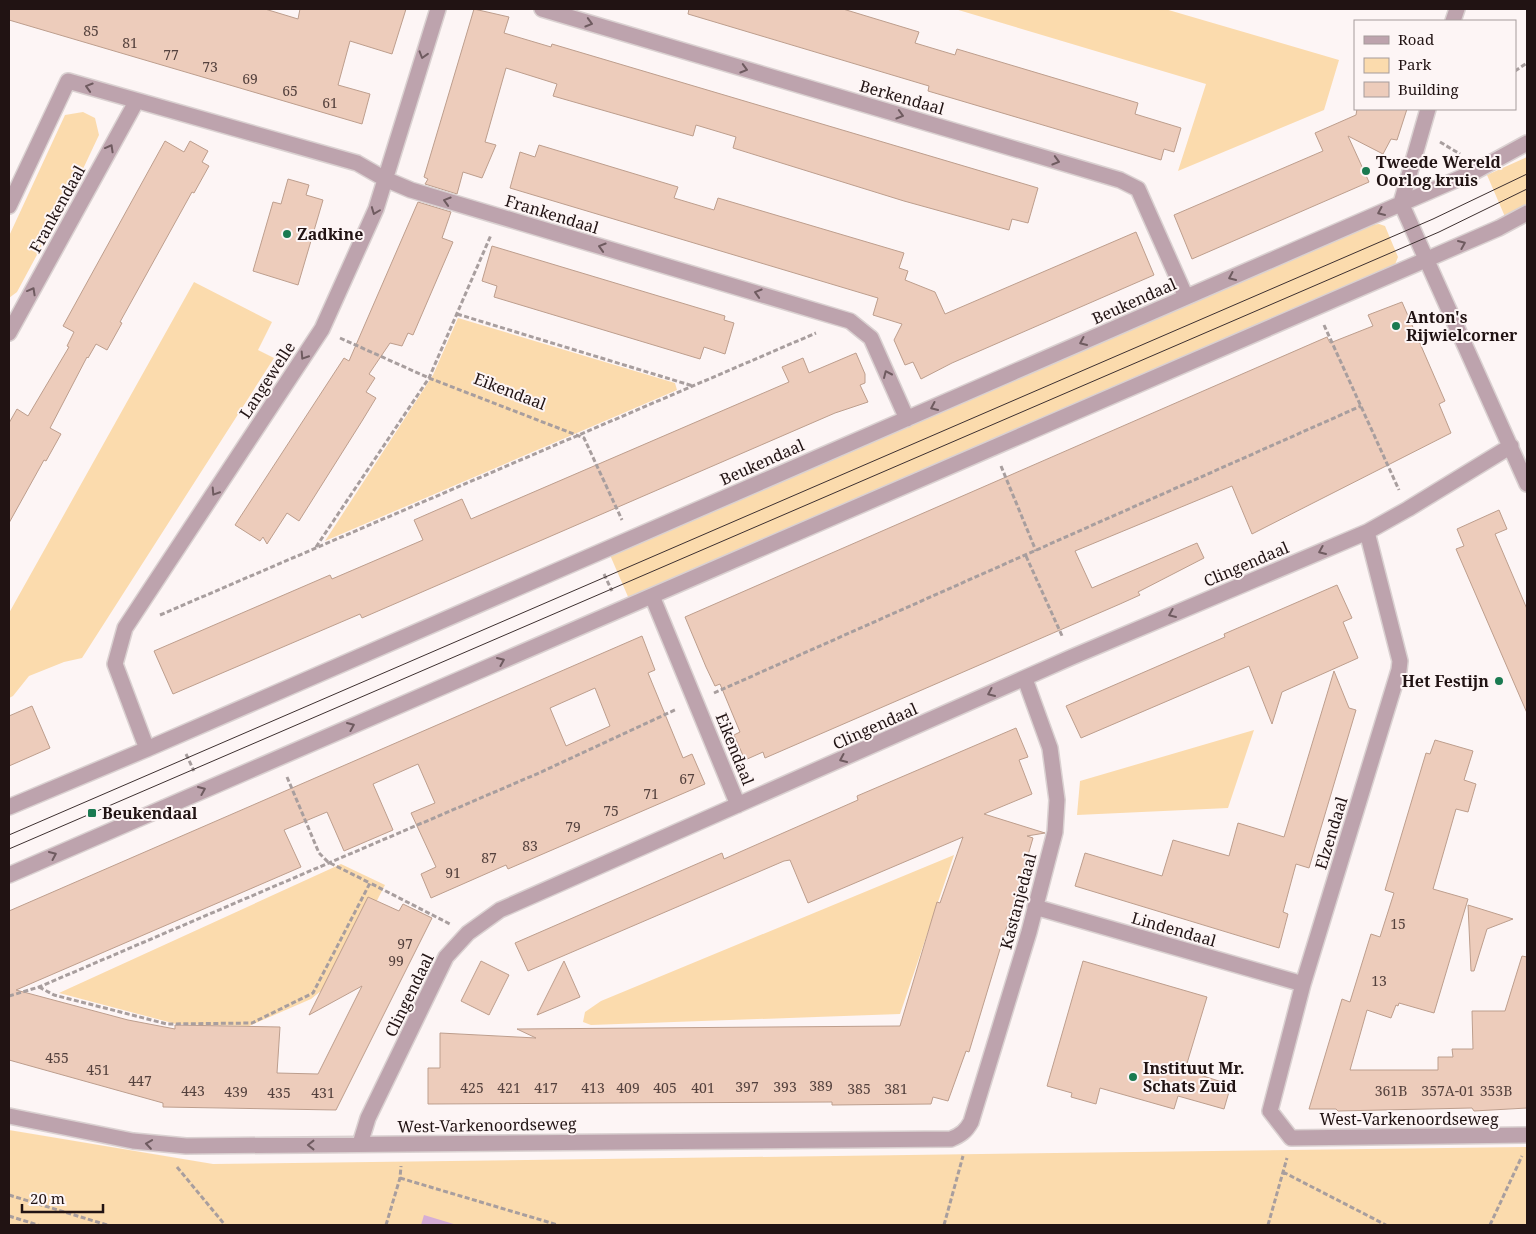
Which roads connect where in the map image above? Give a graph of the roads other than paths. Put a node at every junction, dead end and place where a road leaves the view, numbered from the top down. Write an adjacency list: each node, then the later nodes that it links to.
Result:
1 (438, 9): 6 (street, Langewelle, one-way to 6)
2 (542, 9): 11 (street, Berkendaal, one-way to 11)
3 (136, 102): 6 (street, Frankendaal); 8 (street, Frankendaal, one-way to 8); 12 (street, Frankendaal, one-way to 3)
4 (1428, 110): 7 (street)
5 (1527, 144): 7 (street, Beukendaal)
6 (385, 179): 13 (street, Frankendaal, one-way to 6); 19 (street, Langewelle, one-way to 19)
7 (1401, 203): 10 (street); 11 (street, Beukendaal, one-way to 11)
8 (9, 206)
9 (1527, 213): 10 (street, one-way to 9)
10 (1426, 260): 14 (street); 17 (street)
11 (1186, 297): 13 (street, Beukendaal, one-way to 13)
12 (9, 334)
13 (907, 418): 19 (street, Beukendaal)
14 (1510, 446): 15 (street); 16 (street, Clingendaal)
15 (1527, 484)
16 (1367, 532): 18 (street, Clingendaal, one-way to 18); 24 (street, Elzendaal)
17 (652, 596): 20 (street, Eikendaal); 22 (street, one-way to 17)
18 (1025, 679): 20 (street, Clingendaal, one-way to 20); 23 (street, Kastanjedaal)
19 (147, 749): 21 (street, Beukendaal)
20 (738, 805): 29 (street, Clingendaal)
21 (9, 807)
22 (9, 875)
23 (1035, 907): 24 (street, Lindendaal); 26 (street, Kastanjedaal)
24 (1303, 984): 28 (street, Elzendaal)
25 (9, 1116): 29 (street, West-Varkenoordseweg, one-way to 25)
26 (967, 1130): 29 (street, West-Varkenoordseweg)
27 (1525, 1135): 28 (street, West-Varkenoordseweg)
28 (1291, 1138)
29 (360, 1144)

